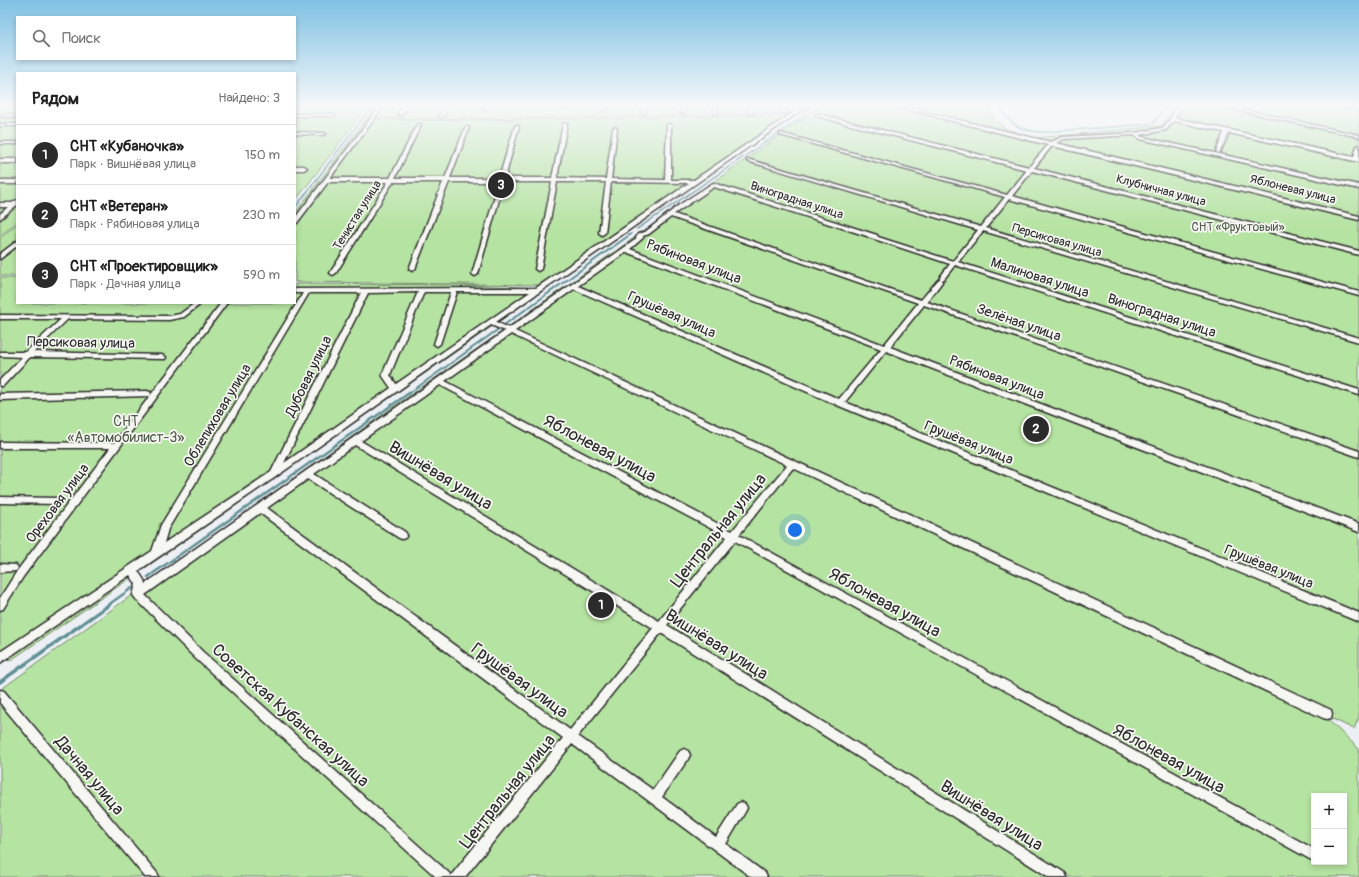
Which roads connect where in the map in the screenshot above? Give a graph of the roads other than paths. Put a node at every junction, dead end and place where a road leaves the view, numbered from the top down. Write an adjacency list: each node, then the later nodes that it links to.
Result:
1 (1359, 146): 18 (street)
2 (352, 147): 25 (street)
3 (408, 147): 28 (street, Тенистая улица)
4 (459, 147): 29 (street)
5 (511, 147): 26 (street)
6 (561, 147): 27 (street)
7 (613, 147): 30 (street)
8 (669, 147): 31 (street)
9 (747, 147): 34 (street)
10 (828, 147): 37 (street)
11 (947, 147): 24 (street, Клубничная улица)
12 (1049, 147): 24 (street)
13 (1063, 147): 42 (street, Яблоневая улица)
14 (1180, 147): 36 (street)
15 (1220, 147): 17 (street)
16 (1302, 147): 18 (street)
17 (1218, 152)
18 (1358, 159)
19 (749, 160): 45 (street, Персиковая улица)
20 (0, 161): 21 (street)
21 (16, 161)
22 (296, 168): 23 (street)
23 (304, 168)
24 (1032, 168): 37 (street); 54 (street, Клубничная улица)
25 (327, 180): 28 (street); 43 (street)
26 (501, 180): 27 (street); 29 (street); 60 (street)
27 (556, 180): 30 (street); 58 (street)
28 (392, 181): 29 (street); 59 (street, Тенистая улица)
29 (446, 181): 57 (street)
30 (610, 181): 31 (street); 46 (street)
31 (668, 181): 34 (street)
32 (0, 182): 33 (street)
33 (16, 182)
34 (696, 182): 44 (street)
35 (712, 185): 40 (street); 48 (street, Виноградная улица); 56 (street, Малиновая улица)
36 (1359, 187)
37 (1007, 197): 45 (street); 68 (street)
38 (15, 204): 39 (street); 41 (street)
39 (0, 205)
40 (670, 215): 47 (street); 69 (street, Зелёная улица)
41 (0, 217)
42 (1359, 218)
43 (296, 221)
44 (634, 224): 47 (street); 65 (street)
45 (981, 229): 56 (street); 76 (street, Персиковая улица)
46 (602, 233)
47 (640, 235): 51 (street)
48 (875, 236)
49 (16, 244): 52 (street)
50 (912, 248): 56 (street)
51 (625, 249): 61 (street); 78 (street, Рябиновая улица)
52 (8, 251): 53 (street); 55 (street)
53 (16, 251)
54 (1359, 253)
55 (0, 257)
56 (954, 262): 69 (street); 85 (street, Малиновая улица)
57 (412, 269)
58 (538, 269)
59 (333, 273)
60 (475, 274)
61 (572, 286): 75 (street); 88 (street, Грушёвая улица)
62 (366, 290): 63 (street); 67 (street); 94 (street, Дубовая улица)
63 (422, 290): 64 (street); 84 (street)
64 (455, 290): 65 (street); 77 (street)
65 (538, 290): 74 (street)
66 (296, 291): 67 (street)
67 (307, 291): 102 (street, Облепиховая улица)
68 (1359, 294)
69 (922, 302): 78 (street); 92 (street, Зелёная улица)
70 (198, 304): 73 (street)
71 (223, 304): 107 (street, Ореховая улица)
72 (0, 317): 73 (street)
73 (66, 317): 80 (street)
74 (491, 322): 75 (street); 84 (street)
75 (510, 330): 82 (street); 93 (street)
76 (1359, 340)
77 (437, 344)
78 (884, 348): 88 (street); 99 (street, Рябиновая улица)
79 (0, 354): 80 (street, Персиковая улица)
80 (28, 354): 81 (street, Персиковая улица); 83 (street)
81 (162, 357)
82 (439, 381): 89 (street); 101 (street, Яблоневая улица)
83 (0, 384)
84 (396, 389): 94 (street)
85 (1359, 392)
86 (147, 394): 87 (street)
87 (0, 397)
88 (840, 403): 108 (street, Грушёвая улица)
89 (354, 441): 95 (street); 109 (street, Вишнёвая улица)
90 (0, 445): 91 (street)
91 (114, 445)
92 (1359, 454)
93 (792, 464): 101 (street, Центральная улица); 112 (street)
94 (274, 474): 102 (street)
95 (307, 474): 98 (street); 100 (street)
96 (0, 500): 97 (street)
97 (58, 501)
98 (260, 508): 106 (street); 113 (street, Грушёвая улица)
99 (1359, 528)
100 (402, 535)
101 (732, 536): 109 (street, Центральная улица); 118 (street, Яблоневая улица)
102 (156, 554): 105 (street)
103 (0, 568): 104 (street)
104 (13, 568)
105 (132, 570): 106 (street); 110 (street)
106 (138, 595): 120 (street, Советская Кубанская улица)
107 (0, 606)
108 (1359, 618)
109 (661, 627): 113 (street, Центральная улица); 123 (street, Вишнёвая улица)
110 (0, 657)
111 (0, 695): 119 (street, Дачная улица)
112 (1327, 714)
113 (571, 737): 115 (street, Грушёвая улица); 121 (street, Центральная улица)
114 (684, 755): 115 (street)
115 (654, 798): 117 (street, Грушёвая улица)
116 (741, 808): 117 (street)
117 (718, 845): 122 (street, Грушёвая улица)
118 (1311, 854)
119 (153, 877)
120 (445, 877)
121 (457, 877)
122 (761, 877)
123 (1060, 877)

